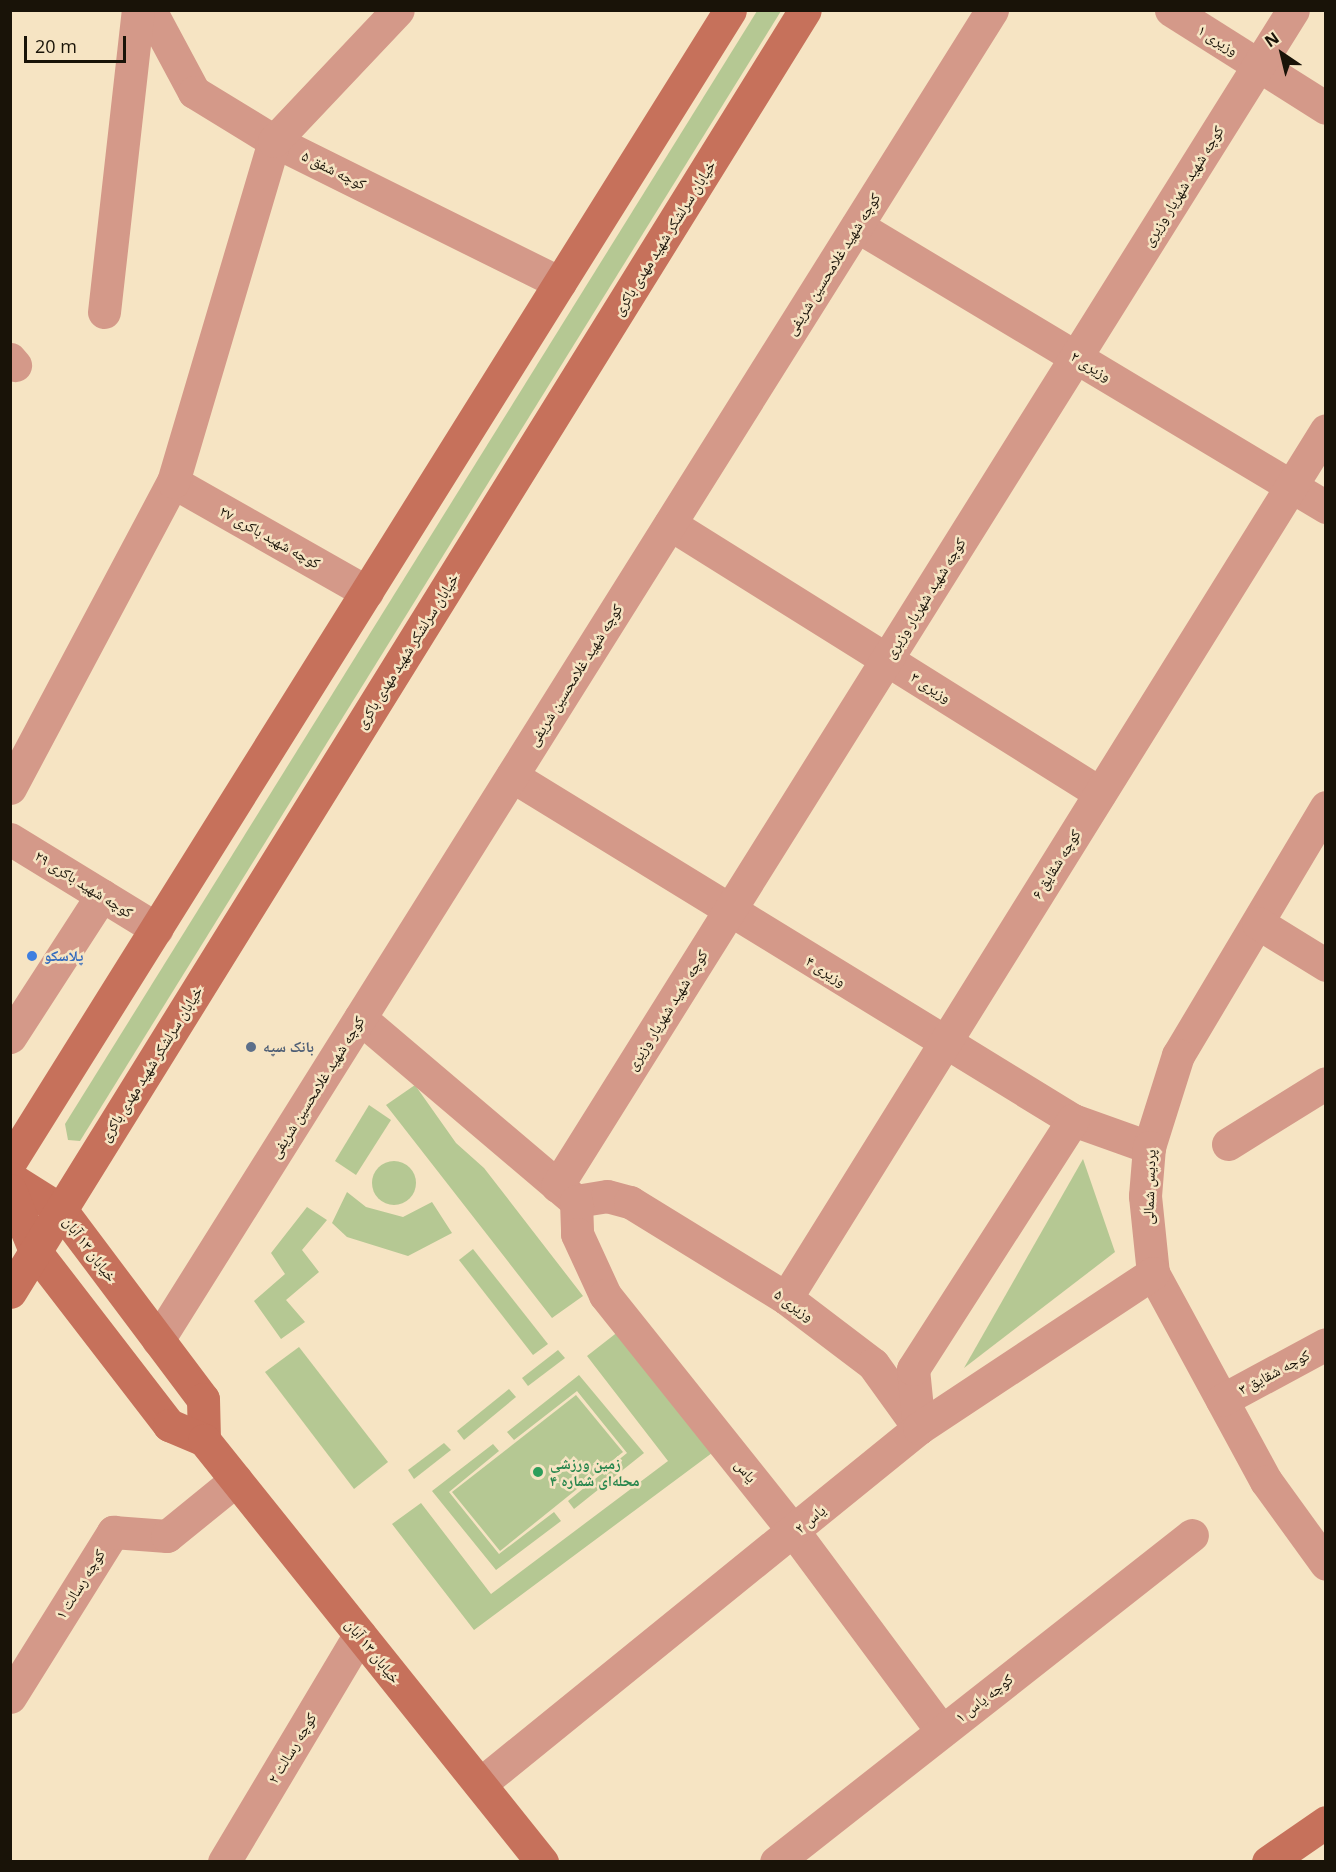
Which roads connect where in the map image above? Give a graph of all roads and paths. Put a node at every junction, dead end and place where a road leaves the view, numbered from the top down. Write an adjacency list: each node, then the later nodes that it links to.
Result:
1 (138, 10): 14 (street)
2 (150, 10): 11 (street, کوچه شفق ۵)
3 (398, 10): 11 (street)
4 (730, 10): 13 (main road)
5 (805, 10): 44 (main road, خیابان سرلشکر شهید مهدی باکری)
6 (992, 10): 12 (street, کوچه شهید غلامحسین شریفی)
7 (1171, 10): 9 (street, وزیری ۱)
8 (1293, 10): 9 (street, کوچه شهید شهریار وزیری)
9 (1258, 65): 10 (street, وزیری ۱); 15 (street, کوچه شهید شهریار وزیری)
10 (1326, 108)
11 (274, 141): 13 (street, کوچه شفق ۵); 17 (street)
12 (857, 226): 15 (street, وزیری ۲); 20 (street, کوچه شهید غلامحسین شریفی)
13 (560, 282): 21 (main road)
14 (104, 312)
15 (1076, 357): 18 (street, وزیری ۲); 22 (street, کوچه شهید شهریار وزیری)
16 (1326, 430): 18 (street, کوچه شقایق ۶)
17 (172, 483): 21 (street, کوچه شهید باکری ۲۷); 24 (street)
18 (1291, 486): 19 (street, وزیری ۲); 25 (street, کوچه شقایق ۶)
19 (1326, 507)
20 (670, 524): 22 (street, وزیری ۳); 23 (street, کوچه شهید غلامحسین شریفی)
21 (367, 592): 31 (main road)
22 (887, 659): 25 (street, وزیری ۳); 29 (street, کوچه شهید شهریار وزیری)
23 (512, 777): 29 (street, وزیری ۴); 33 (street, کوچه شهید غلامحسین شریفی)
24 (10, 788)
25 (1100, 793): 35 (street, کوچه شقایق ۶)
26 (1326, 807): 30 (street, پردیس شمالی)
27 (10, 839): 28 (street, کوچه شهید باکری ۲۹)
28 (102, 895): 31 (street, کوچه شهید باکری ۲۹); 34 (street)
29 (729, 911): 35 (street, وزیری ۴); 43 (street, کوچه شهید شهریار وزیری)
30 (1258, 923): 32 (street); 39 (street, پردیس شمالی)
31 (157, 929): 40 (main road)
32 (1326, 965)
33 (360, 1018): 43 (street); 49 (street, کوچه شهید غلامحسین شریفی)
34 (10, 1037)
35 (944, 1044): 37 (street, وزیری ۴); 48 (street, کوچه شقایق ۶)
36 (1326, 1083): 38 (street)
37 (1073, 1120): 39 (street, وزیری ۴); 52 (street)
38 (1228, 1144)
39 (1149, 1147): 46 (street, پردیس شمالی)
40 (10, 1162)
41 (10, 1178): 44 (main road)
42 (10, 1190): 45 (main road, خیابان ۱۳ آبان)
43 (566, 1194): 48 (street, وزیری ۵); 55 (street, یاس)
44 (61, 1210): 45 (main road, خیابان سرلشکر شهید مهدی باکری); 49 (main road, خیابان ۱۳ آبان)
45 (35, 1251): 47 (main road, خیابان سرلشکر شهید مهدی باکری); 53 (main road, خیابان ۱۳ آبان)
46 (1153, 1273): 51 (street, پردیس شمالی); 52 (street, یاس ۲)
47 (10, 1292)
48 (786, 1298): 52 (street, وزیری ۵)
49 (158, 1340): 53 (main road, خیابان ۱۳ آبان)
50 (1326, 1344): 51 (street, کوچه شقایق ۳)
51 (1222, 1400): 57 (street, پردیس شمالی)
52 (919, 1428): 55 (street, یاس ۲)
53 (204, 1440): 54 (main road, خیابان ۱۳ آبان)
54 (236, 1480): 58 (main road, خیابان ۱۳ آبان); 59 (street, کوچه رسالت ۱)
55 (794, 1532): 60 (street, یاس); 61 (street, یاس ۲)
56 (1192, 1535): 60 (street, کوچه یاس ۱)
57 (1326, 1563)
58 (360, 1634): 61 (main road, خیابان ۱۳ آبان); 63 (street, کوچه رسالت ۲)
59 (10, 1697)
60 (942, 1731): 65 (street, کوچه یاس ۱)
61 (480, 1784): 64 (main road, خیابان ۱۳ آبان)
62 (1326, 1822): 66 (main road)
63 (224, 1862)
64 (542, 1862)
65 (776, 1862)
66 (1268, 1862)

